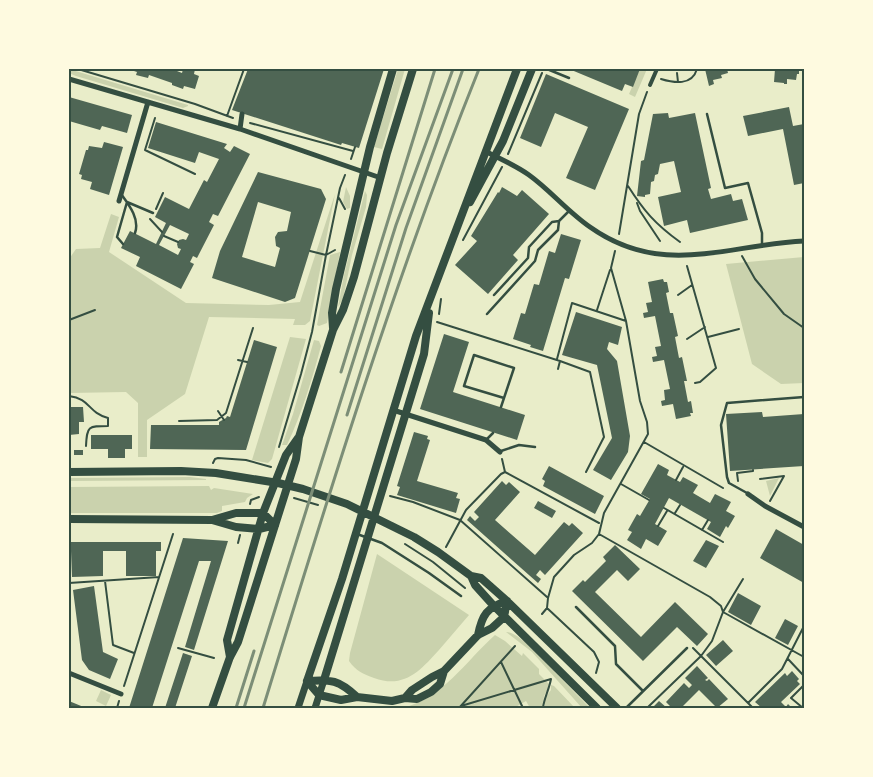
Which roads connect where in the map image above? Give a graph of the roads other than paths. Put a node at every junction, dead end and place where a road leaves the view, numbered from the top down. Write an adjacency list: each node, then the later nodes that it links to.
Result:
1 (393, 69): 16 (main road)
2 (413, 69): 17 (main road)
3 (517, 69): 14 (main road)
4 (532, 69): 15 (main road)
5 (545, 69): 7 (lane)
6 (657, 69): 9 (street)
7 (569, 78)
8 (69, 79): 10 (street)
9 (650, 85)
10 (148, 102): 13 (street); 18 (street)
11 (242, 114): 13 (street)
12 (707, 114): 28 (lane)
13 (240, 130): 16 (street)
14 (485, 152): 15 (street); 23 (main road)
15 (495, 156): 21 (street); 23 (main road)
16 (364, 172): 17 (street); 32 (main road)
17 (381, 178): 32 (main road)
18 (121, 194): 19 (street); 20 (lane)
19 (119, 201)
20 (127, 202): 22 (lane); 25 (lane); 27 (lane)
21 (570, 210): 24 (lane); 28 (street)
22 (153, 213)
23 (459, 221): 30 (main road)
24 (559, 221): 29 (lane); 31 (lane)
25 (135, 233)
26 (804, 241): 28 (street)
27 (123, 244)
28 (762, 246)
29 (494, 294)
30 (430, 304): 36 (main road); 37 (main road)
31 (486, 314)
32 (333, 330): 39 (main road)
33 (804, 397): 44 (lane)
34 (504, 398): 34 (lane); 35 (lane)
35 (501, 407)
36 (393, 410): 37 (street); 51 (main road)
37 (406, 413): 40 (street); 52 (main road)
38 (493, 433): 40 (lane)
39 (299, 437): 45 (main road); 48 (main road)
40 (486, 440): 42 (street)
41 (535, 447): 42 (lane)
42 (500, 452)
43 (69, 472): 53 (main road)
44 (748, 494): 49 (street)
45 (263, 513): 47 (main road); 48 (main road); 50 (main road)
46 (69, 519): 47 (main road)
47 (212, 520): 50 (main road)
48 (275, 525): 50 (main road); 61 (main road)
49 (804, 527)
50 (258, 529): 61 (main road)
51 (355, 533): 52 (lane); 65 (main road)
52 (367, 537): 54 (lane); 64 (main road)
53 (471, 576): 55 (main road); 56 (main road)
54 (461, 596)
55 (507, 601): 56 (main road); 58 (main road); 75 (main road)
56 (493, 605): 58 (main road); 59 (main road)
57 (576, 607): 66 (lane)
58 (504, 617): 59 (main road); 74 (main road)
59 (478, 635): 62 (main road)
60 (687, 648): 66 (lane)
61 (230, 657): 71 (main road)
62 (444, 671): 70 (main road); 70 (main road)
63 (69, 673): 67 (street)
64 (324, 680): 65 (main road); 68 (street); 69 (main road)
65 (307, 681): 68 (main road); 72 (street)
66 (643, 691): 76 (lane)
67 (121, 694)
68 (319, 695): 69 (main road); 73 (street)
69 (357, 697): 70 (main road)
70 (405, 698)
71 (212, 708)
72 (298, 708)
73 (315, 708)
74 (597, 708)
75 (617, 708)
76 (626, 708)

